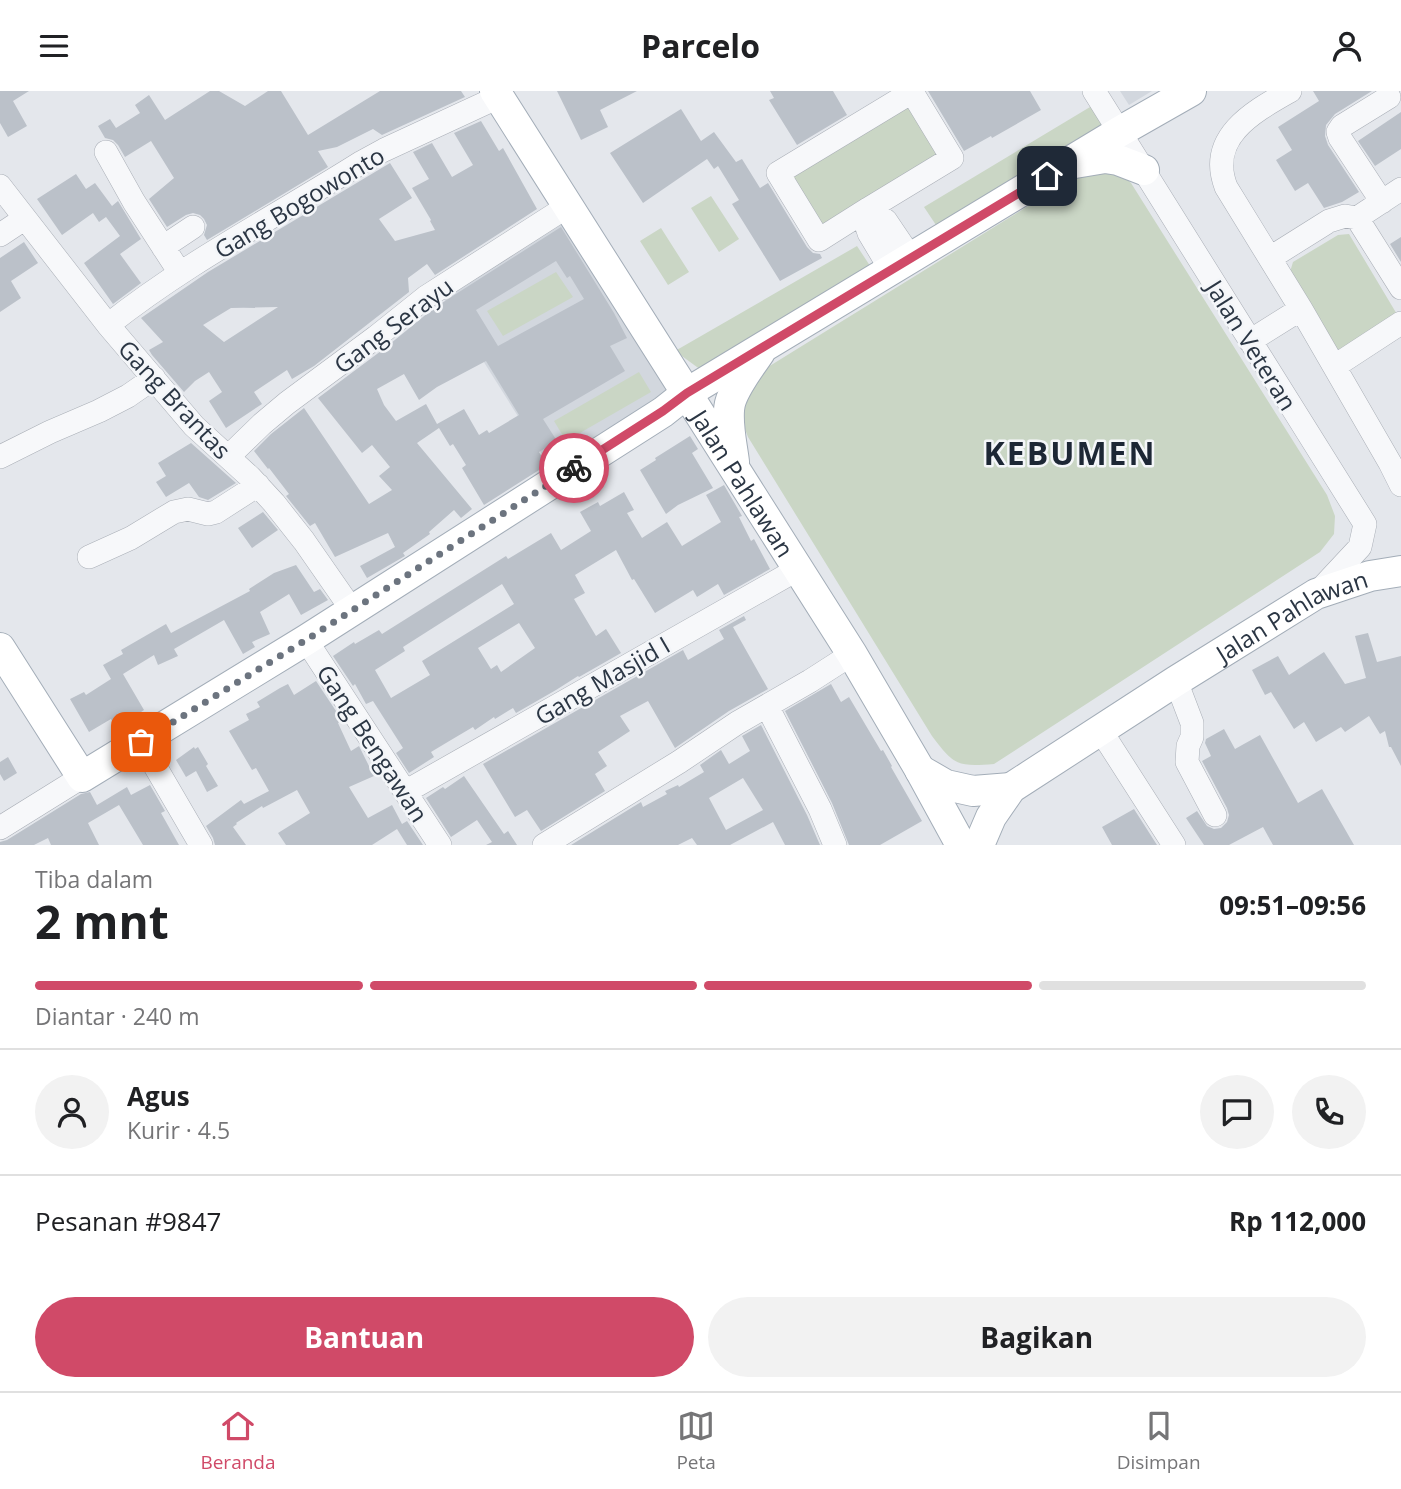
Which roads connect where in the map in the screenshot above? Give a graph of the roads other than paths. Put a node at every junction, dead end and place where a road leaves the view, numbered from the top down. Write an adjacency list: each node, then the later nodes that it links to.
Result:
1 (1094, 91): 6 (street, Jalan Veteran)
2 (1290, 91): 19 (street)
3 (498, 95): 12 (main road, Jalan Pahlawan); 21 (street, Gang Bogowonto)
4 (1180, 97): 6 (main road)
5 (1390, 97): 11 (street)
6 (1119, 132): 8 (main road); 9 (street, Jalan Veteran)
7 (106, 152): 18 (street)
8 (1068, 164): 9 (main road); 20 (main road)
9 (1144, 170): 26 (street, Jalan Veteran)
10 (0, 185): 15 (street, Gang Brantas)
11 (1392, 196): 14 (street)
12 (568, 206): 28 (main road, Jalan Pahlawan); 36 (street, Gang Serayu)
13 (869, 211): 13 (street); 20 (street)
14 (1357, 218): 19 (street); 22 (street)
15 (24, 219): 17 (street); 25 (street, Gang Brantas)
16 (192, 227): 18 (street)
17 (0, 235)
18 (163, 247): 21 (street)
19 (1270, 258): 23 (street)
20 (901, 264): 27 (main road)
21 (180, 273): 25 (street, Gang Bogowonto)
22 (1401, 288)
23 (1301, 309): 26 (street); 29 (street)
24 (1401, 323): 29 (street)
25 (108, 325): 30 (street, Gang Brantas)
26 (1250, 341): 44 (street, Jalan Veteran)
27 (765, 346): 31 (main road); 38 (main road)
28 (667, 362): 31 (main road); 32 (main road, Jalan Pahlawan)
29 (1335, 366): 37 (street)
30 (154, 378): 35 (street); 36 (street, Gang Brantas)
31 (712, 378): 32 (main road)
32 (687, 393): 33 (main road); 34 (main road, Jalan Pahlawan)
33 (663, 411): 34 (main road); 45 (main road)
34 (705, 421): 38 (main road, Jalan Pahlawan)
35 (0, 457)
36 (228, 457): 39 (street, Gang Brantas)
37 (1396, 459): 40 (street)
38 (735, 469): 42 (main road, Jalan Pahlawan)
39 (258, 485): 41 (street); 45 (street, Gang Brantas)
40 (1401, 485)
41 (89, 557)
42 (798, 569): 48 (main road, Jalan Pahlawan); 56 (street, Gang Masjid I)
43 (1401, 571): 44 (main road, Jalan Pahlawan)
44 (1317, 594): 49 (main road, Jalan Pahlawan)
45 (352, 610): 46 (main road)
46 (306, 640): 52 (main road); 56 (street, Gang Bengawan)
47 (0, 648): 54 (main road)
48 (852, 654): 50 (street); 53 (main road, Jalan Pahlawan)
49 (1176, 681): 51 (main road, Jalan Pahlawan); 57 (street)
50 (767, 706): 61 (street); 62 (street)
51 (1101, 731): 55 (main road, Jalan Pahlawan); 65 (street)
52 (141, 742): 54 (main road); 59 (street)
53 (920, 770): 55 (main road, Jalan Pahlawan); 63 (main road, Jalan Pahlawan)
54 (82, 776): 58 (street)
55 (1012, 788): 64 (main road, Jalan Pahlawan)
56 (405, 792): 60 (street, Gang Bengawan)
57 (1215, 815)
58 (0, 828)
59 (201, 845)
60 (440, 845)
61 (544, 845)
62 (835, 845)
63 (961, 845)
64 (979, 845)
65 (1174, 845)

